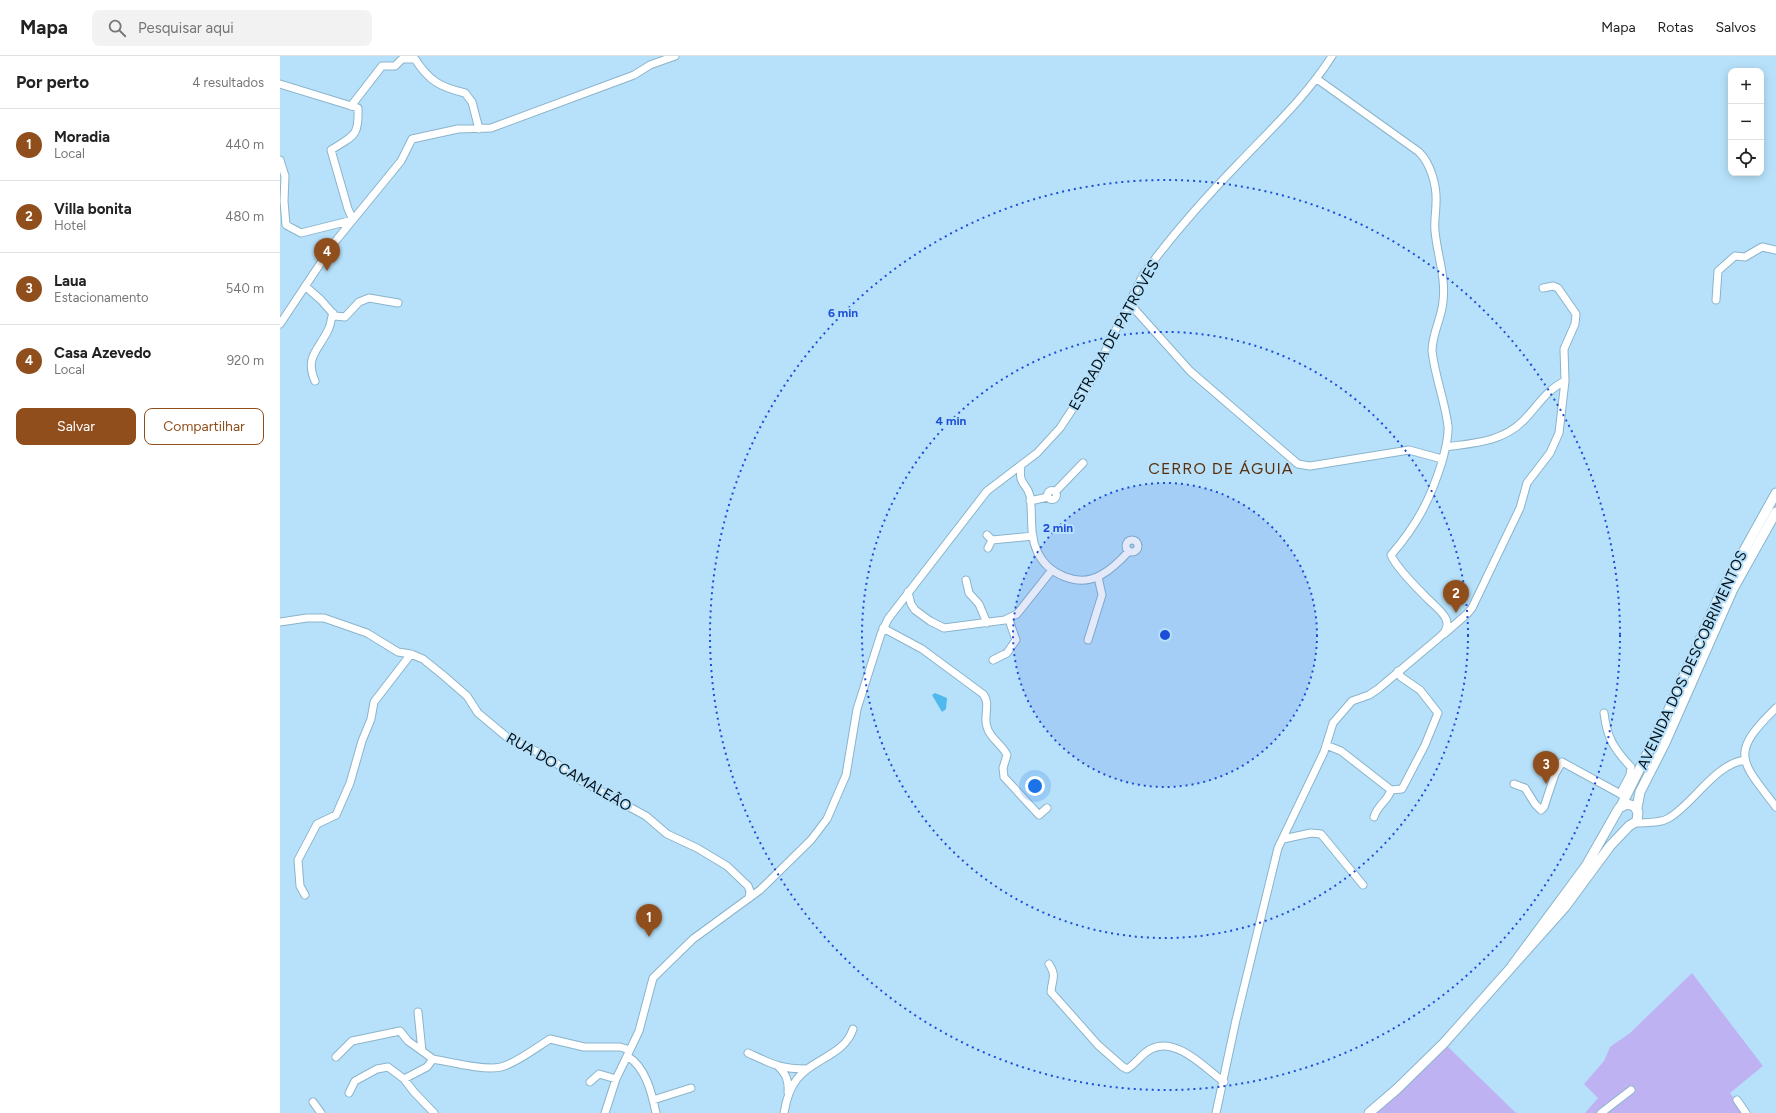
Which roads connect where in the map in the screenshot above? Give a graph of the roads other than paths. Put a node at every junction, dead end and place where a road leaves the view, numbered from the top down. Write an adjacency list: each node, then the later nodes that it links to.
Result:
1 (675, 56): 6 (street)
2 (1332, 56): 3 (street, ESTRADA DE PATROVES)
3 (1317, 79): 15 (street, ESTRADA DE PATROVES); 20 (street)
4 (280, 84): 5 (street)
5 (351, 106): 6 (street); 8 (street)
6 (479, 129): 8 (street)
7 (280, 160): 9 (street)
8 (353, 220): 9 (street); 11 (street)
9 (283, 226)
10 (1776, 250): 13 (street)
11 (305, 286): 16 (street); 17 (street)
12 (1544, 288): 19 (street)
13 (1716, 300)
14 (398, 303): 16 (street)
15 (1129, 303): 21 (street); 23 (street, ESTRADA DE PATROVES)
16 (332, 313): 18 (street)
17 (280, 324)
18 (315, 380)
19 (1565, 381): 20 (street); 42 (street)
20 (1446, 447): 21 (street)
21 (1442, 459): 38 (street)
22 (1083, 463): 27 (street)
23 (1022, 465): 24 (street, ESTRADA DE PATROVES); 25 (street)
24 (1005, 477): 25 (street); 35 (street, ESTRADA DE PATROVES)
25 (1021, 481): 27 (street)
26 (1776, 492): 55 (main road, AVENIDA DOS DESCOBRIMENTOS)
27 (1030, 501): 29 (street)
28 (1776, 512): 57 (main road, AVENIDA DOS DESCOBRIMENTOS)
29 (1033, 536): 30 (street); 32 (street)
30 (988, 548)
31 (1129, 551): 33 (street)
32 (1052, 570): 33 (street); 39 (street)
33 (1098, 577): 45 (street)
34 (966, 580): 41 (street)
35 (908, 592): 36 (street, ESTRADA DE PATROVES); 37 (street)
36 (896, 609): 37 (street); 43 (street, ESTRADA DE PATROVES)
37 (915, 610): 41 (street)
38 (1442, 613): 42 (street); 44 (street)
39 (1009, 620): 41 (street); 47 (street)
40 (280, 622): 46 (street, RUA DO CAMALEÃO)
41 (987, 623)
42 (1454, 626): 44 (street)
43 (883, 628): 56 (street); 65 (street, ESTRADA DE PATROVES)
44 (1442, 635): 48 (street)
45 (1088, 640)
46 (411, 654): 64 (street, RUA DO CAMALEÃO); 66 (street)
47 (993, 660)
48 (1398, 671): 51 (street); 54 (street)
49 (1776, 708): 52 (street)
50 (1604, 713): 55 (street)
51 (1326, 745): 54 (street); 62 (street)
52 (1745, 760): 58 (street); 61 (street)
53 (1514, 784): 55 (street)
54 (1392, 790): 60 (street)
55 (1623, 796): 59 (main road, AVENIDA DOS DESCOBRIMENTOS)
56 (1047, 808)
57 (1636, 808): 59 (main road); 61 (main road)
58 (1776, 808)
59 (1619, 810): 61 (main road); 69 (main road, AVENIDA DOS DESCOBRIMENTOS)
60 (1374, 817)
61 (1632, 825): 69 (main road)
62 (1283, 839): 63 (street); 82 (street)
63 (1363, 885)
64 (748, 886): 65 (street); 67 (street)
65 (760, 890): 67 (street, ESTRADA DE PATROVES)
66 (305, 895)
67 (749, 898): 73 (street, ESTRADA DE PATROVES)
68 (1049, 964): 82 (street)
69 (1512, 966): 96 (main road)
70 (418, 1012): 72 (street)
71 (853, 1029): 78 (street)
72 (422, 1051): 75 (street); 76 (street)
73 (629, 1053): 76 (street); 80 (street, ESTRADA DE PATROVES); 87 (street)
74 (748, 1053): 77 (street)
75 (336, 1057)
76 (433, 1059): 79 (street)
77 (778, 1066): 78 (street); 86 (street)
78 (807, 1069): 86 (street)
79 (404, 1079): 85 (street); 91 (street)
80 (616, 1079): 81 (street); 92 (street, ESTRADA DE PATROVES)
81 (590, 1082)
82 (1224, 1082): 95 (street)
83 (691, 1088): 87 (street)
84 (1631, 1090): 97 (street)
85 (349, 1093)
86 (788, 1093): 94 (street)
87 (653, 1100): 93 (street)
88 (1737, 1100): 98 (street)
89 (313, 1102): 90 (street)
90 (321, 1113)
91 (434, 1113)
92 (605, 1113)
93 (656, 1113)
94 (784, 1113)
95 (1216, 1113)
96 (1369, 1113)
97 (1601, 1113)
98 (1746, 1113)

